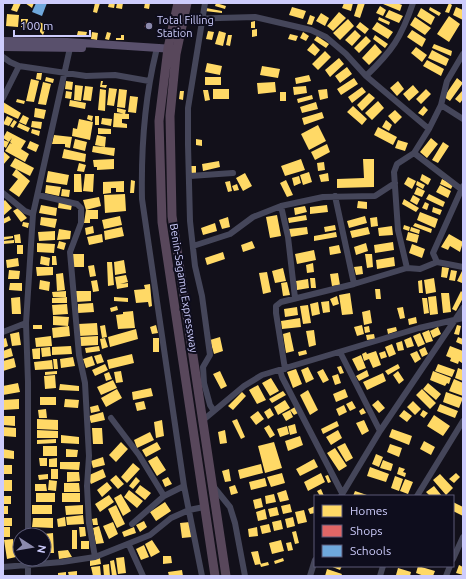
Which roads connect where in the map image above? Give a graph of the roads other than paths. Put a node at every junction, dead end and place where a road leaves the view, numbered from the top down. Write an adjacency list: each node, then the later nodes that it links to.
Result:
1 (178, 3): 10 (highway, Benin-Sagamu Expressway)
2 (187, 3): 5 (highway, Benin-Sagamu Expressway)
3 (204, 3): 6 (street)
4 (413, 3): 16 (street)
5 (184, 19): 6 (street); 10 (highway, Benin-Sagamu Expressway)
6 (202, 19): 16 (street); 24 (street)
7 (3, 41): 10 (main road)
8 (3, 47): 9 (main road)
9 (70, 48): 11 (main road); 15 (street)
10 (172, 51): 11 (main road); 47 (highway, Benin-Sagamu Expressway); 49 (highway, Benin-Sagamu Expressway)
11 (156, 52): 17 (street)
12 (463, 54): 19 (street)
13 (3, 57): 14 (street)
14 (19, 66): 15 (street); 18 (street)
15 (65, 72): 17 (street); 28 (street)
16 (366, 76): 21 (street)
17 (149, 82): 51 (street)
18 (3, 98)
19 (441, 105): 20 (street); 21 (street)
20 (463, 119)
21 (429, 129): 22 (street)
22 (414, 153): 25 (street); 26 (street)
23 (233, 173): 24 (street)
24 (190, 176): 32 (street)
25 (395, 183): 29 (street); 35 (street)
26 (462, 187): 33 (street)
27 (3, 193): 31 (street)
28 (38, 196): 31 (street); 61 (street)
29 (335, 196): 30 (street); 36 (street)
30 (281, 206): 32 (street); 37 (street)
31 (33, 214): 40 (street)
32 (193, 246): 44 (street)
33 (437, 262): 34 (street); 35 (street)
34 (463, 267)
35 (407, 268): 36 (street)
36 (354, 284): 37 (street)
37 (295, 298): 43 (street)
38 (463, 308): 39 (street)
39 (460, 318): 42 (street); 48 (street)
40 (26, 323): 41 (street); 58 (street)
41 (3, 332)
42 (340, 352): 43 (street); 48 (street)
43 (283, 369): 44 (street); 52 (street)
44 (214, 411): 47 (street)
45 (110, 418): 54 (street)
46 (463, 420): 53 (street)
47 (202, 421): 50 (highway, Benin-Sagamu Expressway)
48 (380, 432): 52 (street)
49 (200, 477): 50 (highway); 55 (highway, Benin-Sagamu Expressway)
50 (212, 480): 68 (highway, Benin-Sagamu Expressway); 69 (street)
51 (184, 486): 54 (street); 56 (street)
52 (342, 495)
53 (418, 495)
54 (164, 496): 57 (street)
55 (204, 506): 56 (street); 67 (highway, Benin-Sagamu Expressway)
56 (189, 510): 60 (street); 66 (street)
57 (132, 524)
58 (28, 527)
59 (463, 537): 62 (street)
60 (129, 544): 61 (street); 65 (street)
61 (95, 557): 63 (street)
62 (454, 557)
63 (52, 562)
64 (314, 563): 70 (street)
65 (143, 576)
66 (202, 576)
67 (215, 576)
68 (226, 576)
69 (245, 576)
70 (310, 576)

